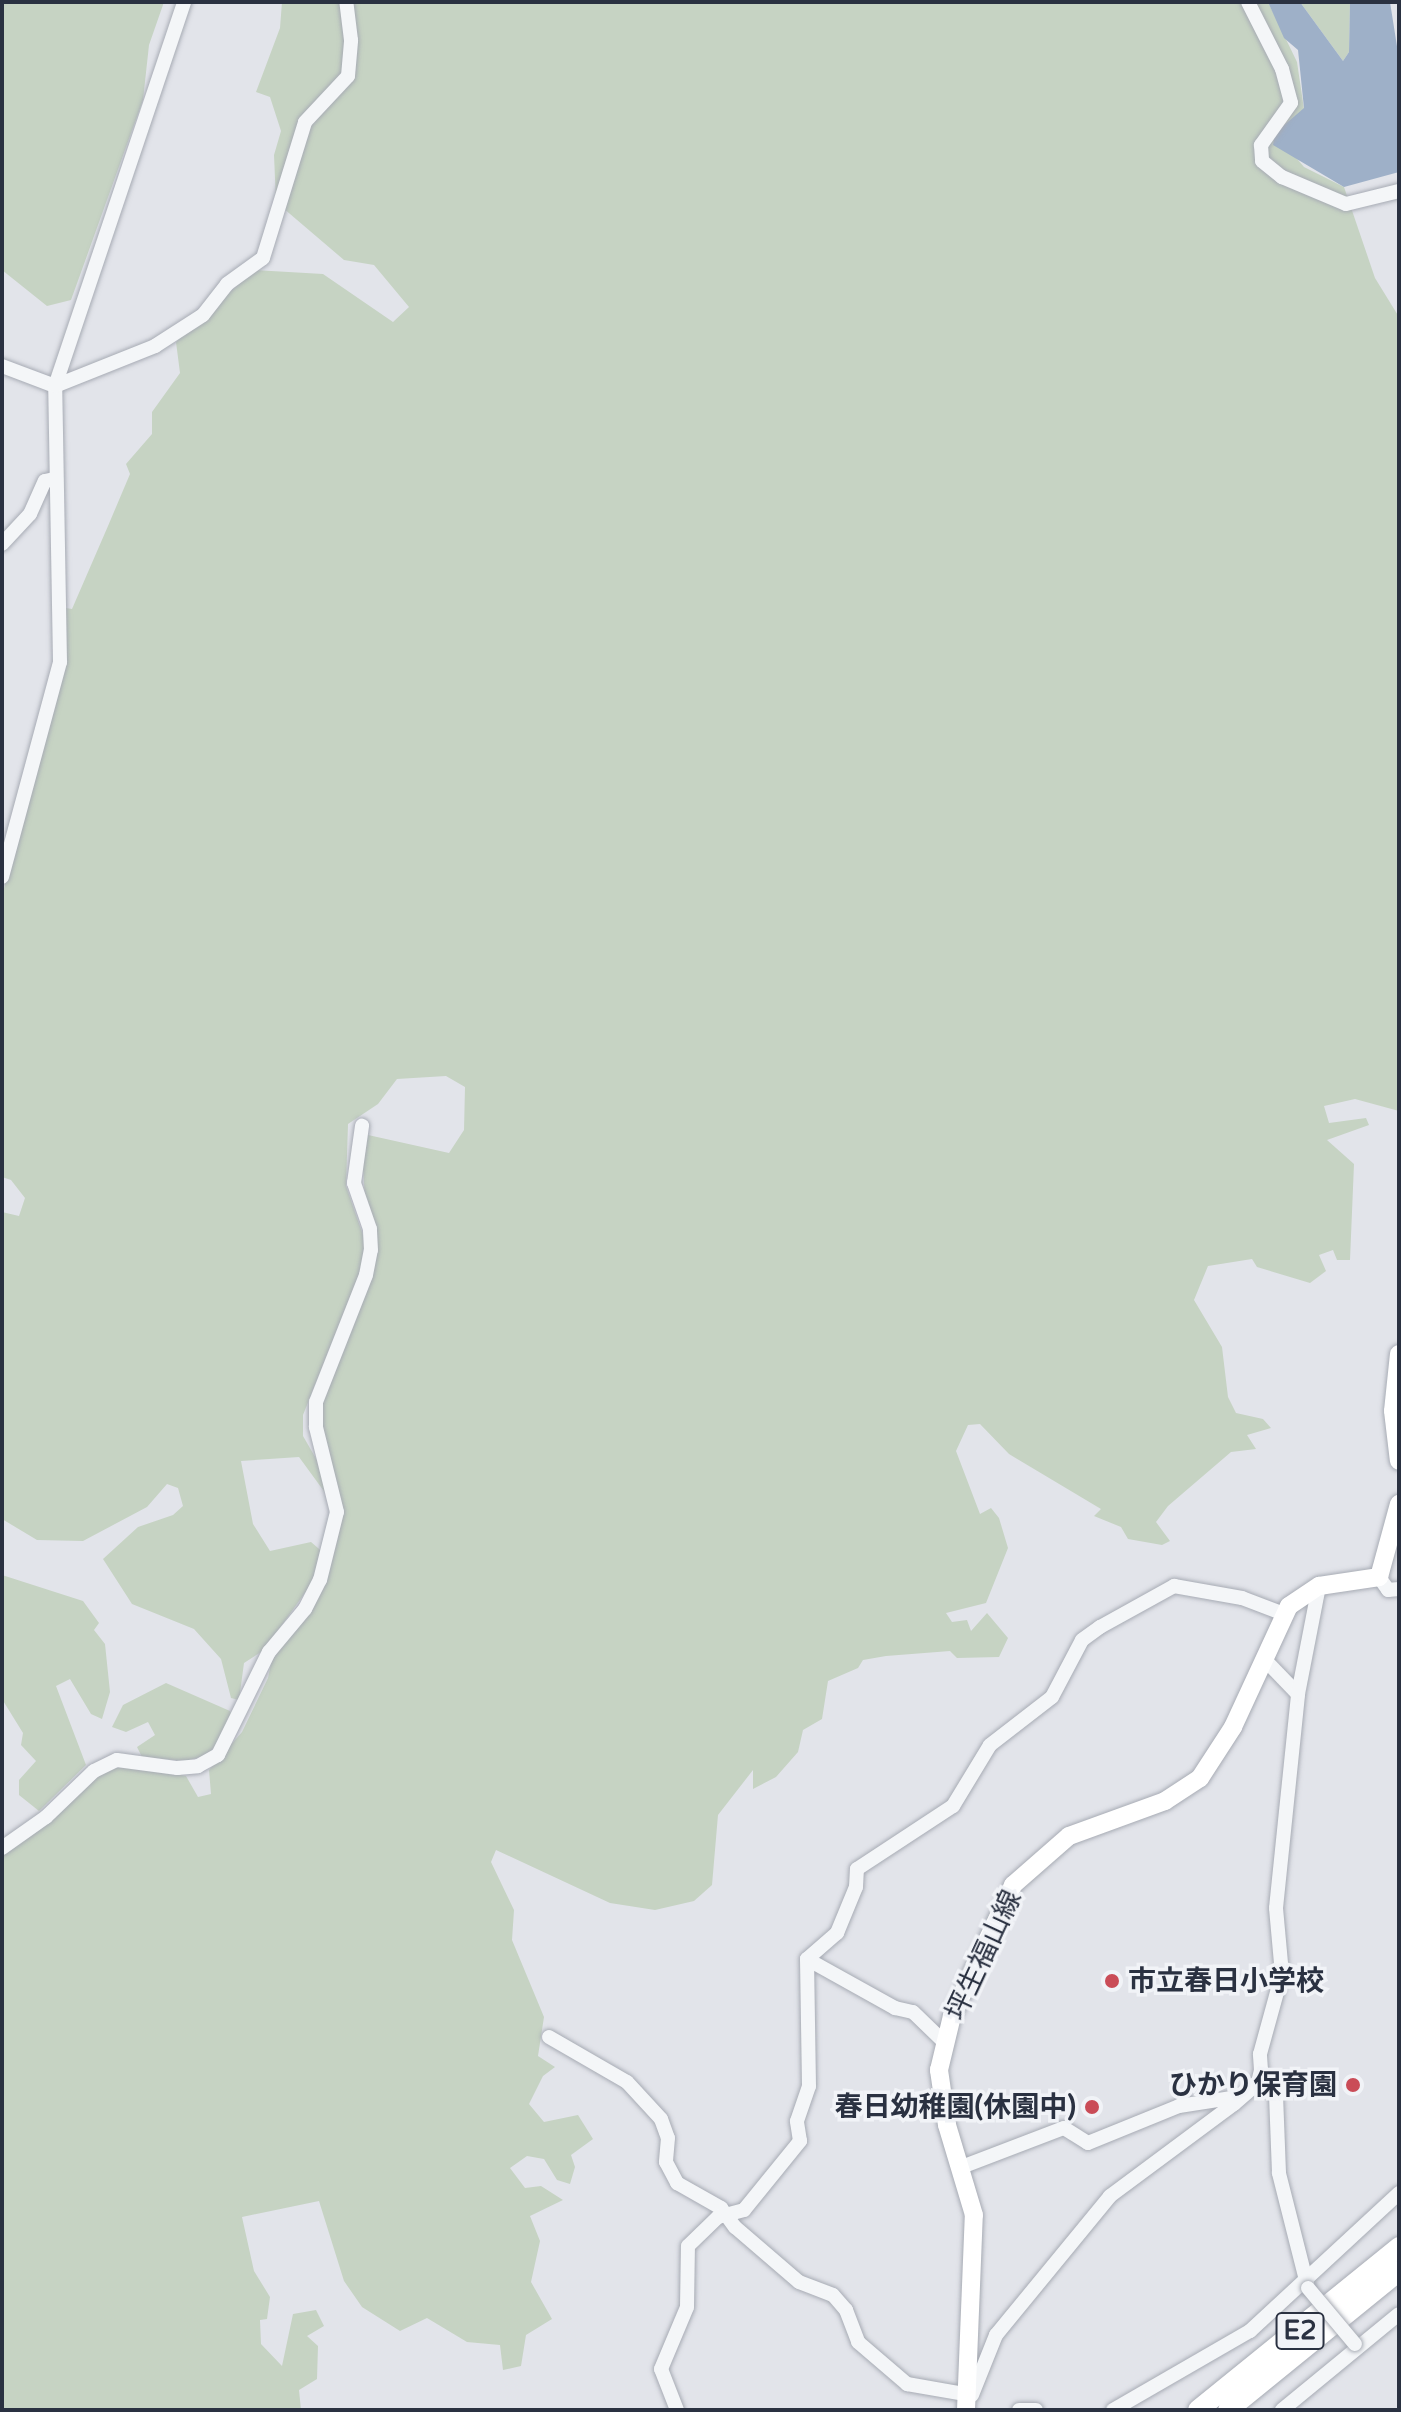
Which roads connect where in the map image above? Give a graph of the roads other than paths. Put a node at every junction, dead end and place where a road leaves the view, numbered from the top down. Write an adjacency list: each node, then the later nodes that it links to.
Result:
1 (184, 2): 6 (street)
2 (346, 2): 6 (street)
3 (1248, 2): 4 (street)
4 (1399, 191)
5 (2, 366): 6 (street)
6 (55, 386): 7 (street)
7 (54, 479): 8 (street); 9 (street)
8 (2, 544)
9 (2, 877)
10 (362, 1126): 21 (street)
11 (1399, 1354): 12 (main road)
12 (1398, 1392): 13 (main road)
13 (1399, 1461)
14 (1399, 1504): 15 (main road)
15 (1379, 1577): 16 (main road, 坪生福山線); 17 (street)
16 (1319, 1586): 18 (main road, 坪生福山線); 20 (street)
17 (1399, 1589)
18 (1284, 1614): 19 (main road, 坪生福山線); 22 (street)
19 (1265, 1660): 20 (street); 24 (main road, 坪生福山線)
20 (1298, 1694): 25 (street)
21 (2, 1848)
22 (807, 1959): 24 (street); 29 (street)
23 (549, 2037): 29 (street)
24 (945, 2043): 27 (main road, 坪生福山線)
25 (1261, 2070): 26 (street); 32 (street)
26 (1238, 2097): 27 (street); 35 (street)
27 (959, 2168): 35 (main road, 坪生福山線)
28 (1399, 2193): 32 (street)
29 (729, 2218): 35 (street); 36 (street)
30 (1399, 2247): 40 (highway, E2)
31 (1399, 2271): 41 (highway, E2)
32 (1308, 2285): 34 (street, bridge); 39 (street)
33 (1399, 2314): 34 (street)
34 (1357, 2346): 42 (street)
35 (966, 2405)
36 (677, 2410)
37 (1019, 2410): 38 (street)
38 (1036, 2410)
39 (1113, 2410)
40 (1198, 2410)
41 (1228, 2410)
42 (1282, 2410)

